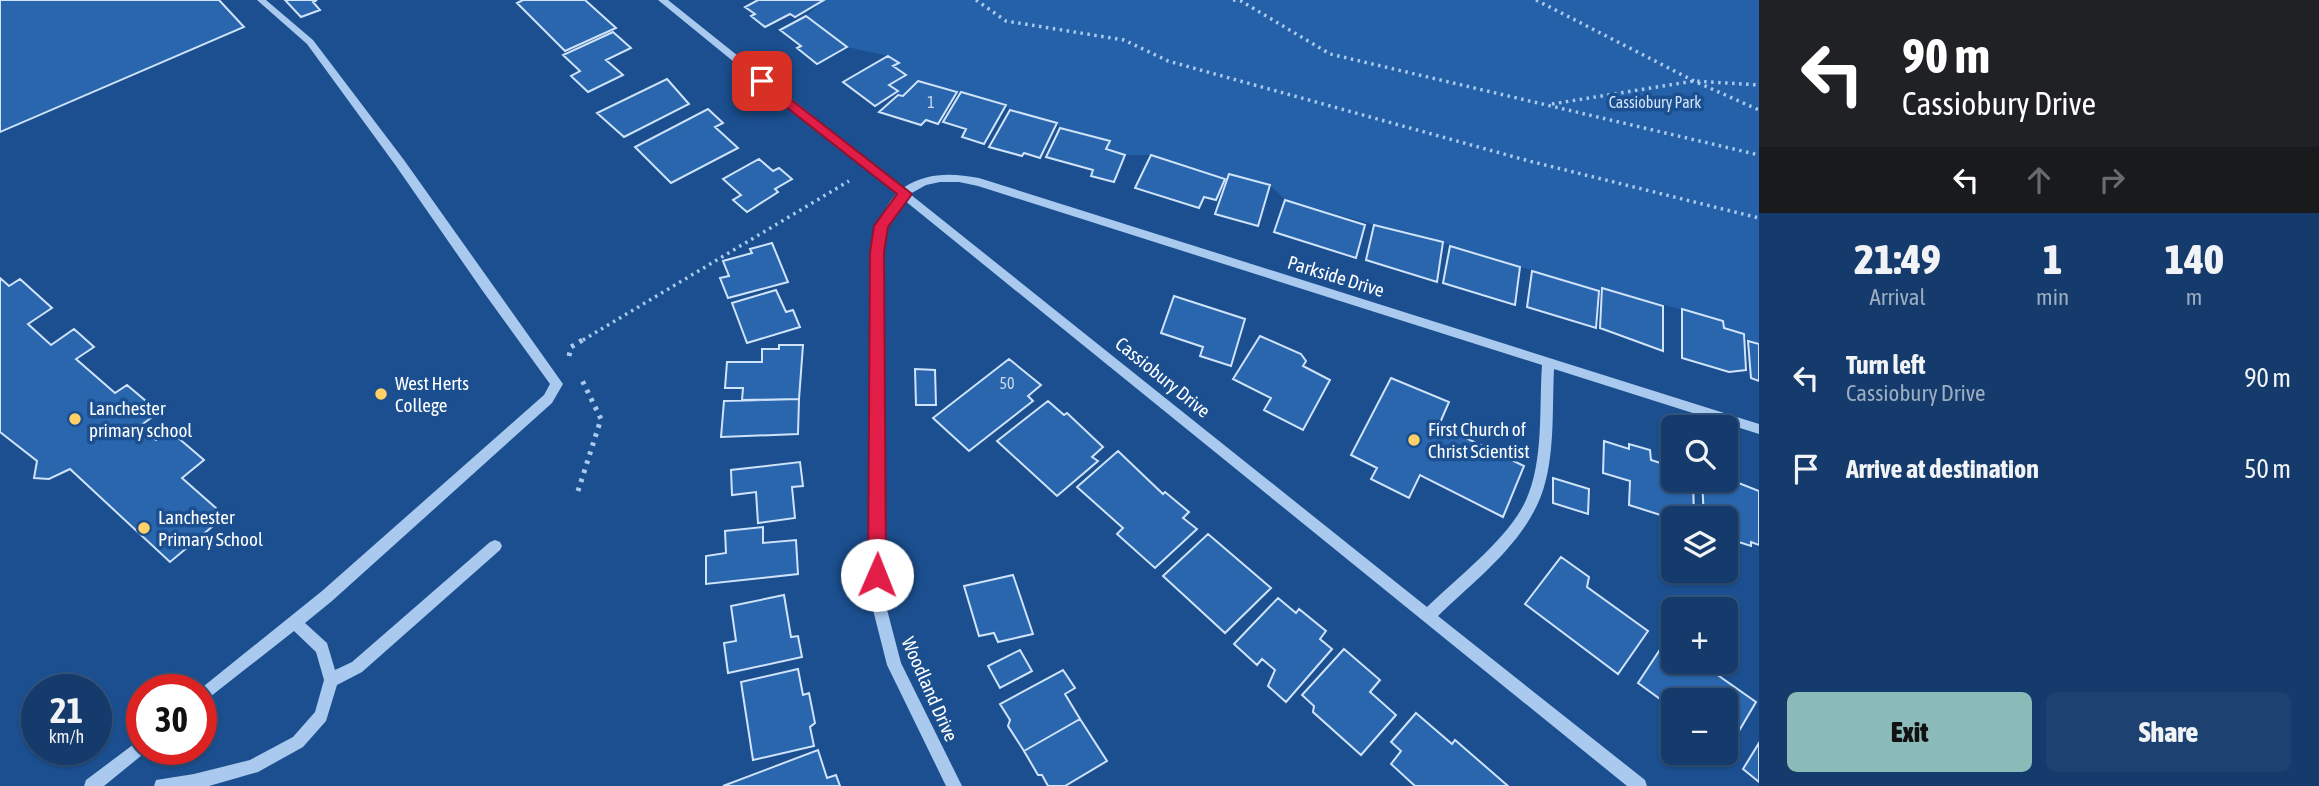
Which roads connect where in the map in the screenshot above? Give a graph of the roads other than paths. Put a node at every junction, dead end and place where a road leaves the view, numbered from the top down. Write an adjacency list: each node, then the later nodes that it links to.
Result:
1 (261, 0): 8 (street)
2 (662, 0): 3 (street, Cassiobury Drive)
3 (905, 194): 4 (street, Parkside Drive); 7 (street, Cassiobury Drive); 14 (street, Woodland Drive)
4 (1548, 361): 5 (street, Parkside Drive); 7 (street)
5 (1759, 429)
6 (495, 546): 9 (lane)
7 (1429, 615): 15 (street, Cassiobury Drive)
8 (295, 622): 9 (lane); 10 (street)
9 (331, 680): 13 (lane)
10 (217, 684)
11 (126, 759): 12 (street)
12 (92, 786)
13 (162, 786)
14 (954, 786)
15 (1639, 786)

